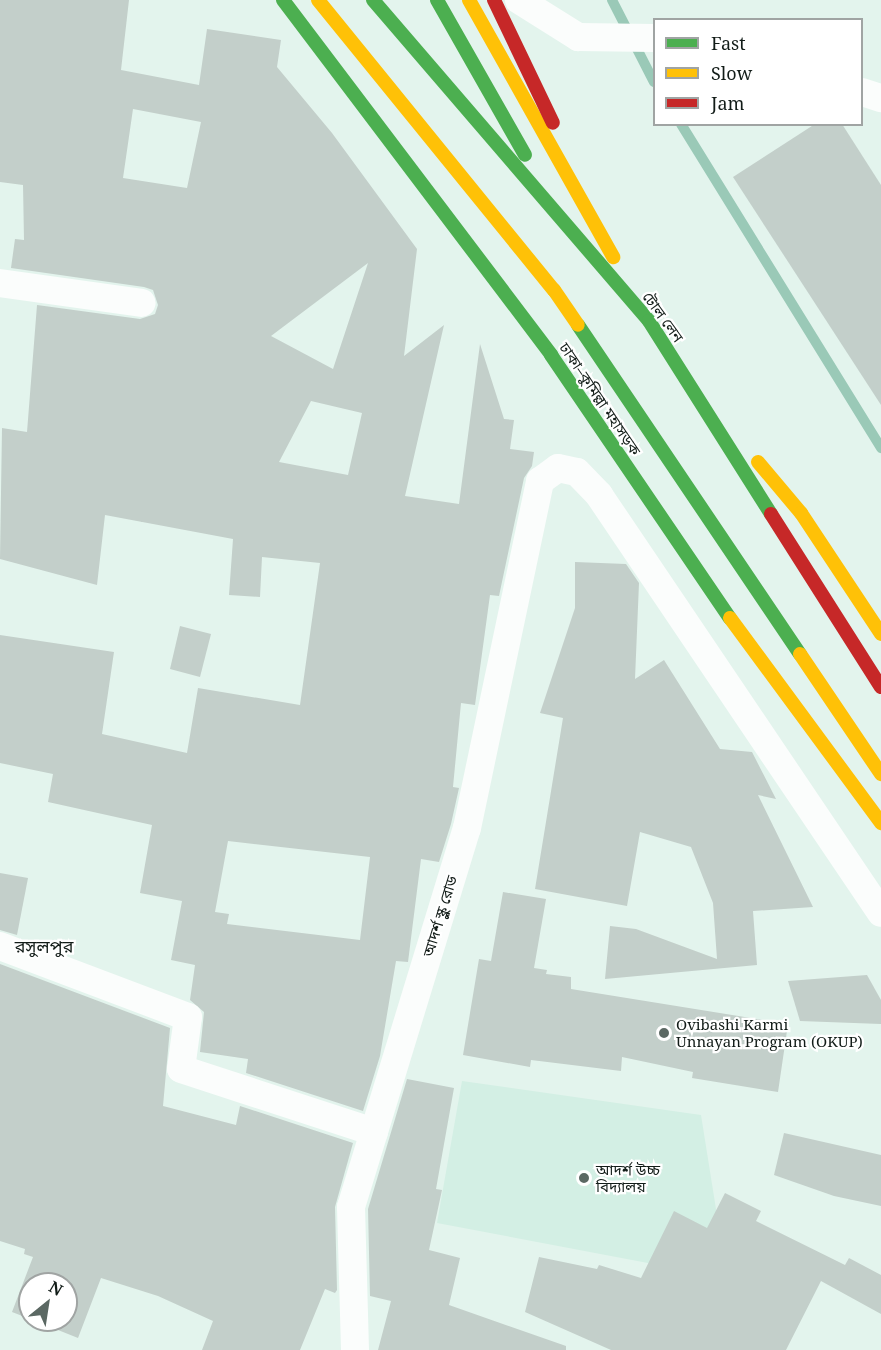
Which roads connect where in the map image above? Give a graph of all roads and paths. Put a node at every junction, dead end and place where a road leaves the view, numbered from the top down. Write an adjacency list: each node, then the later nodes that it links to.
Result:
1 (283, 0): 23 (main road, ঢাকা–কুমিল্লা মহাসড়ক)
2 (318, 0): 22 (main road, ঢাকা–কুমিল্লা মহাসড়ক)
3 (373, 0): 11 (main road, টোল লেন)
4 (391, 0): 11 (main road)
5 (437, 0): 15 (main road)
6 (469, 0): 18 (main road)
7 (494, 0): 18 (main road)
8 (519, 0): 9 (street)
9 (651, 38)
10 (454, 70): 14 (main road)
11 (442, 81): 14 (main road, টোল লেন)
12 (863, 93): 13 (street)
13 (881, 98)
14 (502, 150): 15 (main road, টোল লেন)
15 (564, 222): 18 (main road, টোল লেন)
16 (0, 284): 17 (street)
17 (142, 303)
18 (649, 321): 19 (main road, টোল লেন)
19 (679, 369): 20 (main road); 21 (main road, টোল লেন)
20 (881, 634)
21 (881, 687)
22 (881, 774)
23 (881, 823)
24 (881, 913): 26 (street, আদর্শ স্কুল রোড)
25 (0, 946): 26 (street)
26 (374, 1132): 27 (street, আদর্শ স্কুল রোড)
27 (355, 1350)

